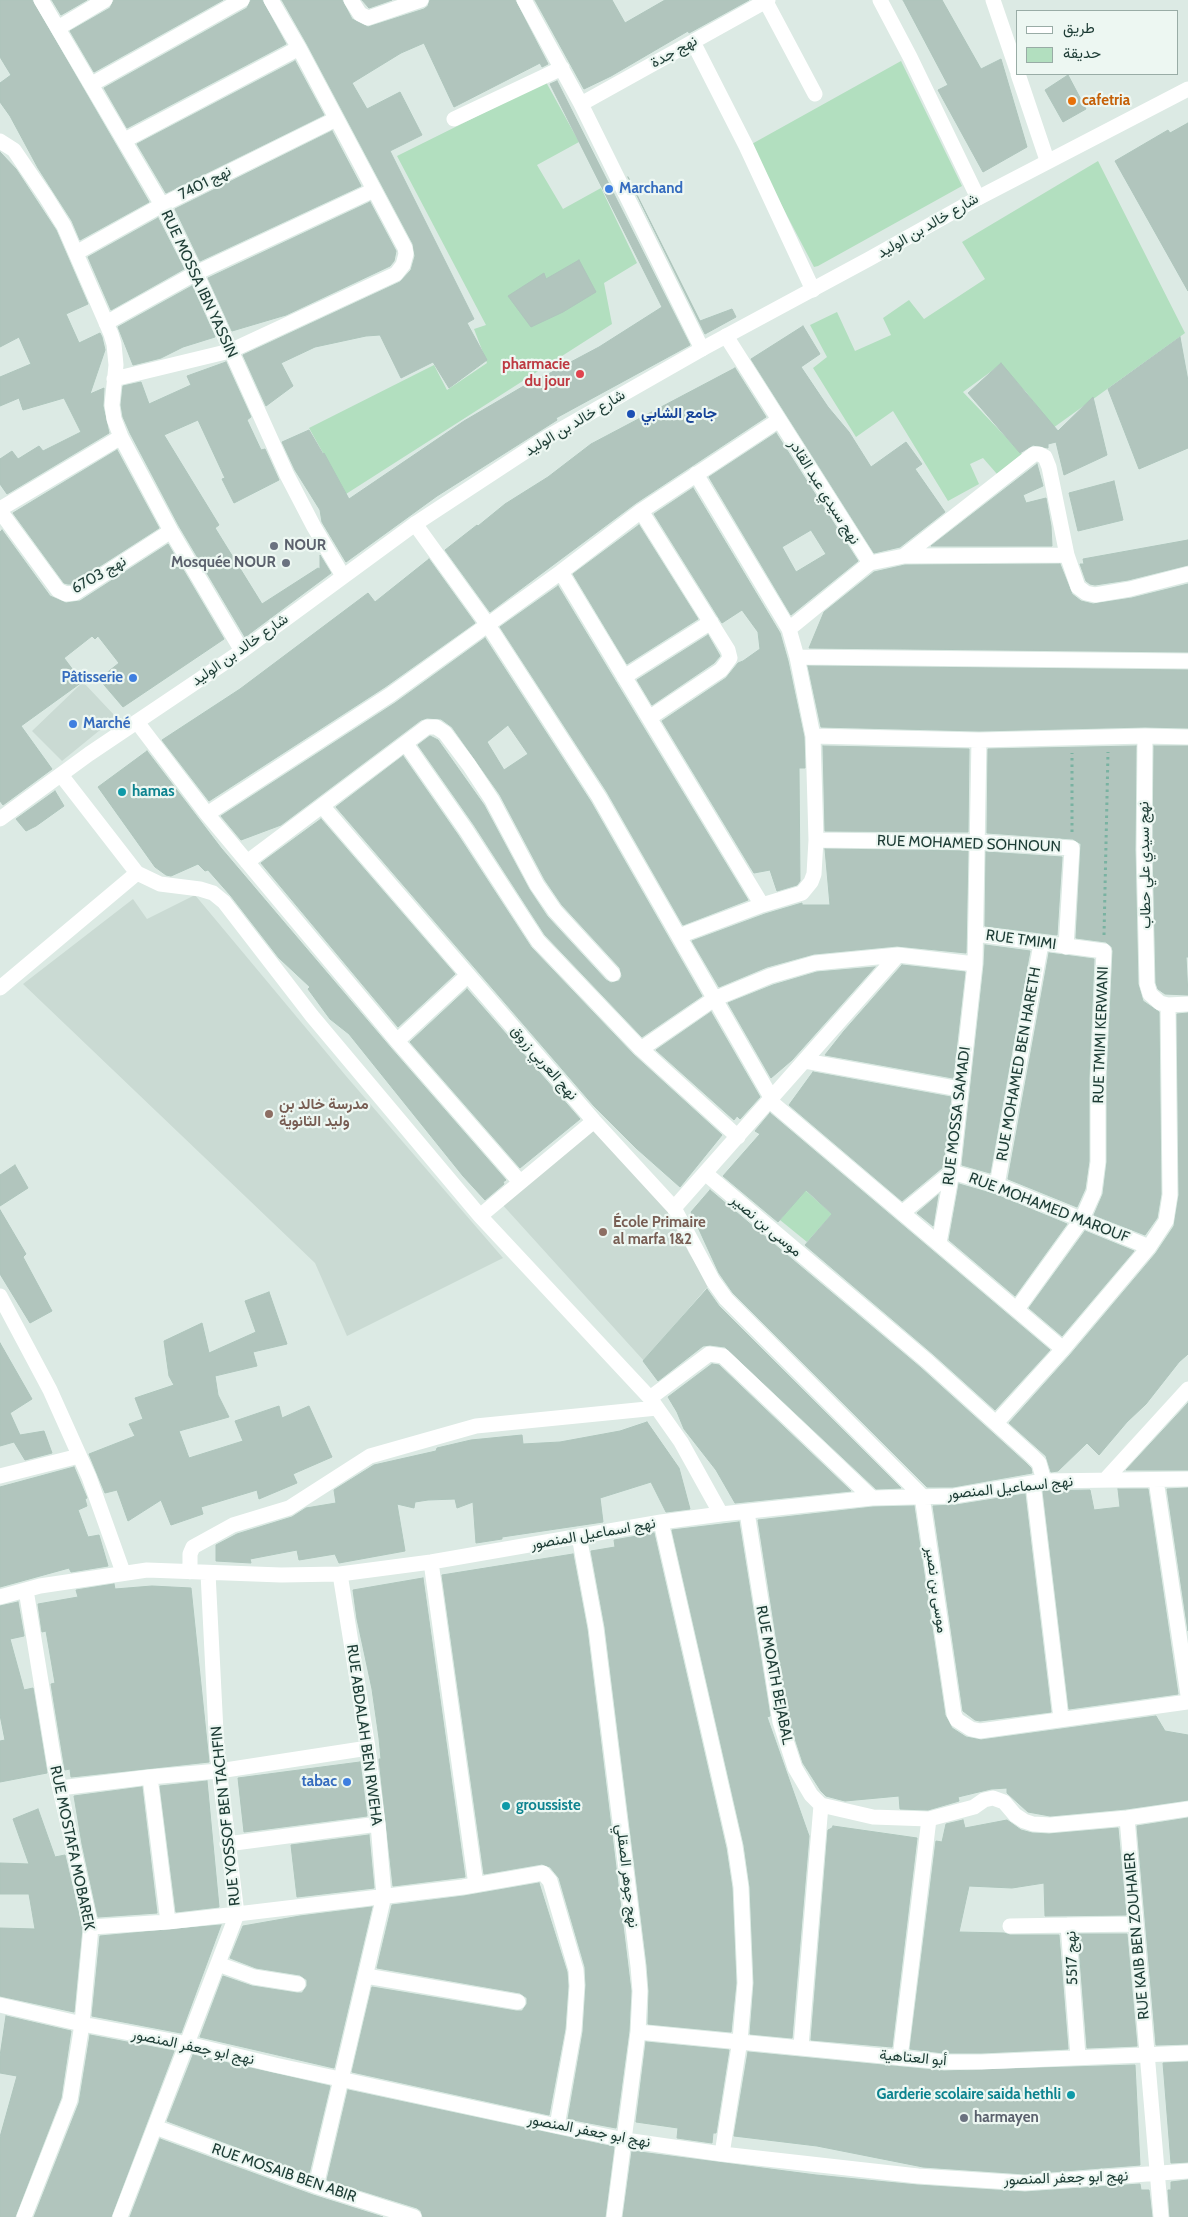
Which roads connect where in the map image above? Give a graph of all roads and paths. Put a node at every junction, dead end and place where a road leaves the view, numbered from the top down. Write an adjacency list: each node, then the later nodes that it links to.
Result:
1 (41, 0): 11 (street, RUE MOSSA IBN YASSIN)
2 (105, 0): 11 (street)
3 (242, 0): 17 (street)
4 (270, 0): 13 (street)
5 (351, 0): 6 (street)
6 (422, 0)
7 (524, 0): 15 (street)
8 (766, 0): 12 (street, نهج جدة); 19 (street)
9 (880, 0): 27 (street)
10 (993, 0): 14 (street)
11 (58, 28): 17 (street, RUE MOSSA IBN YASSIN)
12 (693, 42): 20 (street, نهج جدة); 31 (street)
13 (299, 48): 21 (street); 23 (street)
14 (1016, 67)
15 (562, 68): 20 (street); 22 (street)
16 (1018, 75): 25 (street)
17 (92, 84): 23 (street, RUE MOSSA IBN YASSIN)
18 (1188, 89): 25 (street, شارع خالد بن الوليد)
19 (815, 94)
20 (581, 104): 34 (street)
21 (336, 119): 26 (street); 28 (street, نهج 7401)
22 (454, 119)
23 (125, 140): 28 (street, RUE MOSSA IBN YASSIN)
24 (0, 141): 29 (street)
25 (1047, 160): 27 (street, شارع خالد بن الوليد)
26 (374, 190): 30 (street); 35 (street)
27 (978, 198): 31 (street, شارع خالد بن الوليد)
28 (162, 205): 29 (street, نهج 7401); 30 (street, RUE MOSSA IBN YASSIN)
29 (76, 253): 32 (street)
30 (196, 273): 32 (street); 35 (street, RUE MOSSA IBN YASSIN)
31 (813, 290): 33 (street, شارع خالد بن الوليد)
32 (106, 323): 36 (street)
33 (726, 336): 34 (street, شارع خالد بن الوليد); 37 (street, نهج سيدي عبد القادر)
34 (702, 349): 42 (street, شارع خالد بن الوليد)
35 (230, 351): 36 (street); 49 (street, RUE MOSSA IBN YASSIN)
36 (114, 380): 38 (street)
37 (779, 420): 39 (street); 46 (street, نهج سيدي عبد القادر)
38 (121, 437): 40 (street); 43 (street)
39 (696, 474): 41 (street); 52 (street)
40 (0, 510): 43 (street, نهج 6703)
41 (641, 510): 47 (street); 50 (street)
42 (415, 524): 49 (street, شارع خالد بن الوليد); 51 (street)
43 (171, 531): 53 (street)
44 (1068, 555): 45 (street); 45 (street); 48 (street)
45 (904, 556): 46 (street)
46 (870, 563): 52 (street)
47 (560, 572): 51 (street); 56 (street)
48 (1188, 574)
49 (342, 576): 53 (street, شارع خالد بن الوليد)
50 (711, 622): 56 (street); 57 (street)
51 (488, 625): 68 (street); 77 (street)
52 (789, 629): 54 (street)
53 (242, 651): 58 (street, شارع خالد بن الوليد)
54 (797, 657): 55 (street); 59 (street)
55 (1188, 661)
56 (624, 677): 57 (street)
57 (649, 718): 75 (street)
58 (137, 722): 66 (street, شارع خالد بن الوليد); 68 (street)
59 (813, 736): 64 (street); 70 (street)
60 (1145, 736): 61 (street); 63 (street); 88 (street, نهج سيدي علي حطاب)
61 (1108, 737): 62 (street); 80 (path, RUE TMIMI KERWANI)
62 (1072, 738): 64 (street); 72 (path, RUE MOHAMED SOHNOUN)
63 (1188, 738)
64 (979, 740): 71 (street, RUE MOSSA SAMADI)
65 (406, 744): 67 (street); 83 (street); 90 (street)
66 (61, 775): 69 (street, شارع خالد بن الوليد); 74 (street)
67 (323, 807): 73 (street); 84 (street, نهج العربي زروق)
68 (207, 814): 73 (street)
69 (0, 819)
70 (816, 840): 71 (street, RUE MOHAMED SOHNOUN); 75 (street)
71 (978, 842): 72 (street, RUE MOHAMED SOHNOUN); 76 (street, RUE MOSSA SAMADI)
72 (1072, 848): 79 (street)
73 (247, 862): 89 (street)
74 (137, 873): 85 (street); 102 (street)
75 (762, 905): 77 (street)
76 (976, 934): 78 (street, RUE TMIMI); 82 (street, RUE MOSSA SAMADI)
77 (679, 936): 86 (street)
78 (1042, 944): 79 (street, RUE TMIMI); 99 (street, RUE MOHAMED BEN HARETH)
79 (1066, 947): 80 (street, RUE TMIMI)
80 (1104, 951): 103 (street, RUE TMIMI KERWANI)
81 (898, 955): 82 (street); 86 (street); 91 (street)
82 (975, 964): 92 (street, RUE MOSSA SAMADI)
83 (613, 974)
84 (467, 976): 89 (street); 94 (street, نهج العربي زروق)
85 (0, 988)
86 (714, 999): 90 (street); 93 (street)
87 (1188, 1004): 88 (street)
88 (1168, 1005): 105 (street)
89 (397, 1041): 98 (street)
90 (641, 1049): 95 (street)
91 (805, 1061): 92 (street); 93 (street)
92 (960, 1089): 96 (street, RUE MOSSA SAMADI)
93 (771, 1100): 95 (street); 101 (street)
94 (594, 1121): 98 (street); 100 (street, نهج العربي زروق)
95 (738, 1137): 97 (street)
96 (952, 1172): 99 (street, RUE MOHAMED MAROUF); 101 (street, RUE MOHAMED MAROUF); 104 (street, RUE MOSSA SAMADI)
97 (705, 1173): 100 (street); 111 (street, موسى بن نصير)
98 (520, 1182): 102 (street)
99 (997, 1185): 103 (street, RUE MOHAMED MAROUF)
100 (674, 1208): 118 (street)
101 (902, 1213): 104 (street)
102 (480, 1216): 110 (street)
103 (1082, 1219): 105 (street, RUE MOHAMED MAROUF); 107 (street, RUE TMIMI KERWANI)
104 (939, 1244): 107 (street)
105 (1149, 1246): 108 (street)
106 (0, 1296): 112 (street)
107 (1017, 1309): 108 (street)
108 (1064, 1349): 111 (street)
109 (1188, 1389): 115 (street)
110 (654, 1403): 119 (street); 121 (street); 126 (street)
111 (996, 1423): 117 (street, موسى بن نصير)
112 (79, 1456): 113 (street); 125 (street)
113 (0, 1476)
114 (1188, 1479): 116 (street, نهج اسماعيل المنصور)
115 (1105, 1480): 116 (street, نهج اسماعيل المنصور); 117 (street, نهج اسماعيل المنصور)
116 (1156, 1480): 131 (street)
117 (1038, 1482): 118 (street, نهج اسماعيل المنصور); 134 (street, موسى بن نصير)
118 (922, 1496): 119 (street, نهج اسماعيل المنصور); 134 (street, موسى بن نصير)
119 (872, 1498): 120 (street, نهج اسماعيل المنصور)
120 (747, 1512): 121 (street, نهج اسماعيل المنصور); 139 (street, RUE MOATH BEJABAL)
121 (721, 1514): 122 (street, نهج اسماعيل المنصور)
122 (661, 1522): 123 (street, نهج اسماعيل المنصور); 160 (street)
123 (579, 1536): 124 (street, نهج اسماعيل المنصور); 159 (street, نهج جوهر الصقلي)
124 (431, 1562): 128 (street, نهج اسماعيل المنصور); 145 (street)
125 (123, 1572): 126 (street, نهج اسماعيل المنصور); 129 (street, نهج اسماعيل المنصور)
126 (190, 1572): 127 (street, نهج اسماعيل المنصور)
127 (208, 1573): 128 (street, نهج اسماعيل المنصور); 136 (street, RUE YOSSOF BEN TACHFIN)
128 (340, 1574): 135 (street, RUE ABDALAH BEN RWEHA)
129 (26, 1590): 130 (street, نهج اسماعيل المنصور); 138 (street, RUE MOSTAFA MOBAREK)
130 (0, 1597)
131 (1181, 1601): 132 (street)
132 (1188, 1695)
133 (1188, 1702): 134 (street)
134 (1061, 1718)
135 (368, 1748): 136 (street); 143 (street, RUE ABDALAH BEN RWEHA)
136 (219, 1771): 137 (street); 144 (street, RUE YOSSOF BEN TACHFIN)
137 (150, 1777): 138 (street); 148 (street)
138 (60, 1788): 152 (street, RUE MOSTAFA MOBAREK)
139 (821, 1805): 142 (street); 162 (street)
140 (1188, 1808): 141 (street)
141 (1127, 1818): 142 (street); 149 (street, RUE KAIB BEN ZOUHAIER)
142 (929, 1819): 166 (street)
143 (378, 1824): 144 (street); 146 (street, RUE ABDALAH BEN RWEHA)
144 (227, 1844): 147 (street, RUE YOSSOF BEN TACHFIN)
145 (476, 1885): 146 (street); 168 (street)
146 (384, 1896): 147 (street); 154 (street, RUE ABDALAH BEN RWEHA)
147 (237, 1914): 148 (street); 153 (street, RUE YOSSOF BEN TACHFIN)
148 (168, 1922): 152 (street)
149 (1136, 1924): 150 (street, نهج 5517); 164 (street, RUE KAIB BEN ZOUHAIER)
150 (1068, 1925): 151 (street); 165 (street, نهج 5517)
151 (1010, 1926)
152 (92, 1927): 158 (street, RUE MOSTAFA MOBAREK)
153 (218, 1964): 155 (street); 161 (street, RUE YOSSOF BEN TACHFIN)
154 (366, 1976): 156 (street); 167 (street, RUE ABDALAH BEN RWEHA)
155 (298, 1984)
156 (518, 2002)
157 (0, 2006): 158 (street, نهج ابو جعفر المنصور)
158 (82, 2024): 161 (street, نهج ابو جعفر المنصور); 175 (street, RUE MOSTAFA MOBAREK)
159 (638, 2032): 160 (street, أبو العتاهية); 170 (street, نهج جوهر الصقلي)
160 (740, 2040): 162 (street, أبو العتاهية); 171 (street)
161 (188, 2044): 167 (street, نهج ابو جعفر المنصور); 169 (street, RUE YOSSOF BEN TACHFIN)
162 (801, 2046): 166 (street, أبو العتاهية)
163 (1188, 2053): 164 (street, أبو العتاهية)
164 (1146, 2055): 165 (street, أبو العتاهية); 173 (street, RUE KAIB BEN ZOUHAIER)
165 (1078, 2056): 166 (street, أبو العتاهية)
166 (900, 2058)
167 (341, 2079): 168 (street, نهج ابو جعفر المنصور); 174 (street, RUE ABDALAH BEN RWEHA)
168 (557, 2126): 170 (street, نهج ابو جعفر المنصور)
169 (155, 2127): 174 (street, RUE MOSAIB BEN ABIR); 176 (street, RUE YOSSOF BEN TACHFIN)
170 (625, 2140): 171 (street, نهج ابو جعفر المنصور); 178 (street, نهج جوهر الصقلي)
171 (722, 2154): 173 (street, نهج ابو جعفر المنصور)
172 (1188, 2171): 173 (street, نهج ابو جعفر المنصور)
173 (1158, 2174): 179 (street, RUE KAIB BEN ZOUHAIER)
174 (316, 2186): 177 (street, RUE MOSAIB BEN ABIR)
175 (24, 2217)
176 (120, 2217)
177 (414, 2217)
178 (614, 2217)
179 (1161, 2217)

